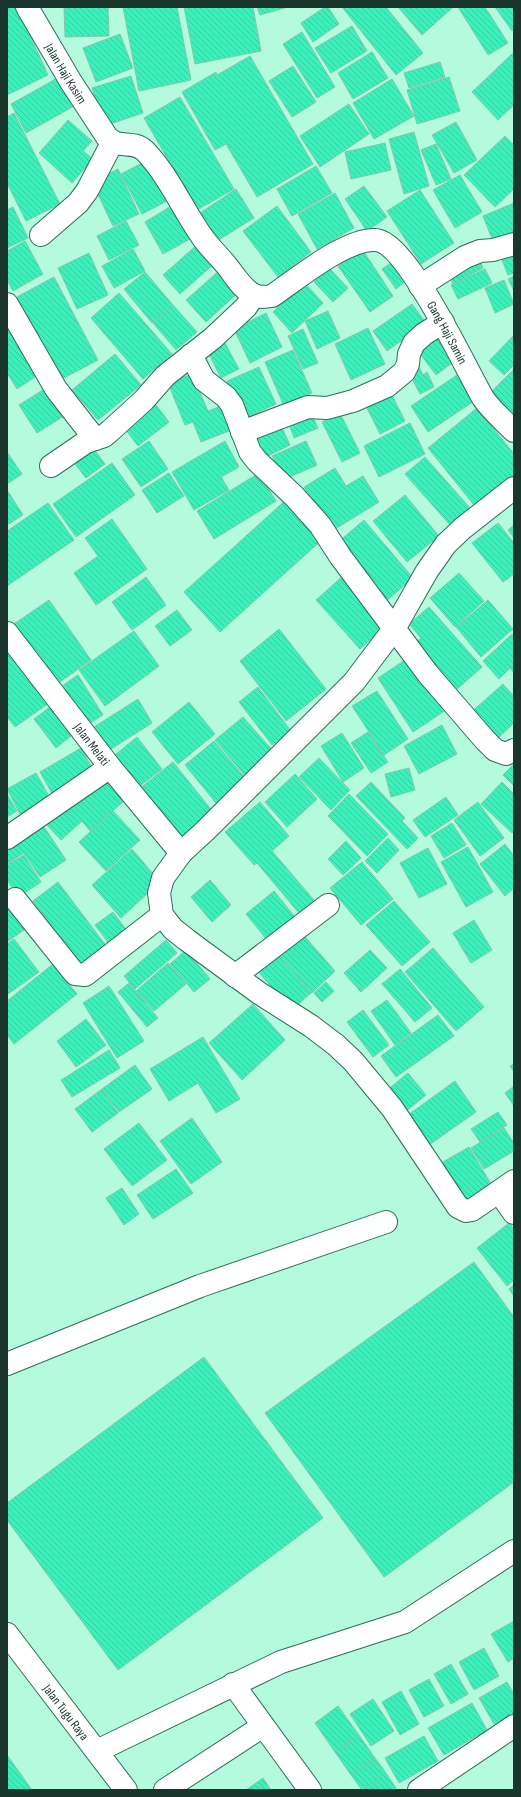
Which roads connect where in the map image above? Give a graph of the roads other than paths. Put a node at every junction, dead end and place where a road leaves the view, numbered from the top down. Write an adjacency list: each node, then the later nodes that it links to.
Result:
1 (28, 7): 2 (street, Jalan Haji Kasim)
2 (110, 140): 3 (street); 6 (street)
3 (41, 235)
4 (514, 244): 5 (street)
5 (420, 286): 6 (street, Gang Haji Samin); 8 (street, Gang Haji Samin)
6 (254, 295): 9 (street)
7 (7, 304): 12 (street)
8 (444, 322): 10 (street, Gang Haji Samin); 11 (street)
9 (191, 355): 11 (street); 12 (street)
10 (514, 431)
11 (242, 432): 15 (street)
12 (95, 440): 13 (street)
13 (51, 466)
14 (514, 488): 15 (street)
15 (394, 629): 17 (street); 20 (street)
16 (7, 633): 18 (street, Jalan Melati)
17 (514, 750)
18 (110, 767): 19 (street); 20 (street, Jalan Melati)
19 (7, 838)
20 (181, 853): 23 (street)
21 (15, 899): 23 (street)
22 (328, 905): 24 (street)
23 (162, 915): 24 (street)
24 (235, 976): 25 (street)
25 (507, 1187): 26 (street)
26 (514, 1213)
27 (386, 1222): 28 (street)
28 (7, 1364)
29 (514, 1551): 31 (street)
30 (7, 1634): 34 (street, Jalan Tugu Raya)
31 (233, 1684): 32 (street); 34 (street)
32 (263, 1726): 36 (street); 37 (street)
33 (514, 1726): 38 (street)
34 (97, 1751): 35 (street, Jalan Tugu Raya)
35 (126, 1790)
36 (165, 1790)
37 (310, 1790)
38 (419, 1790)

